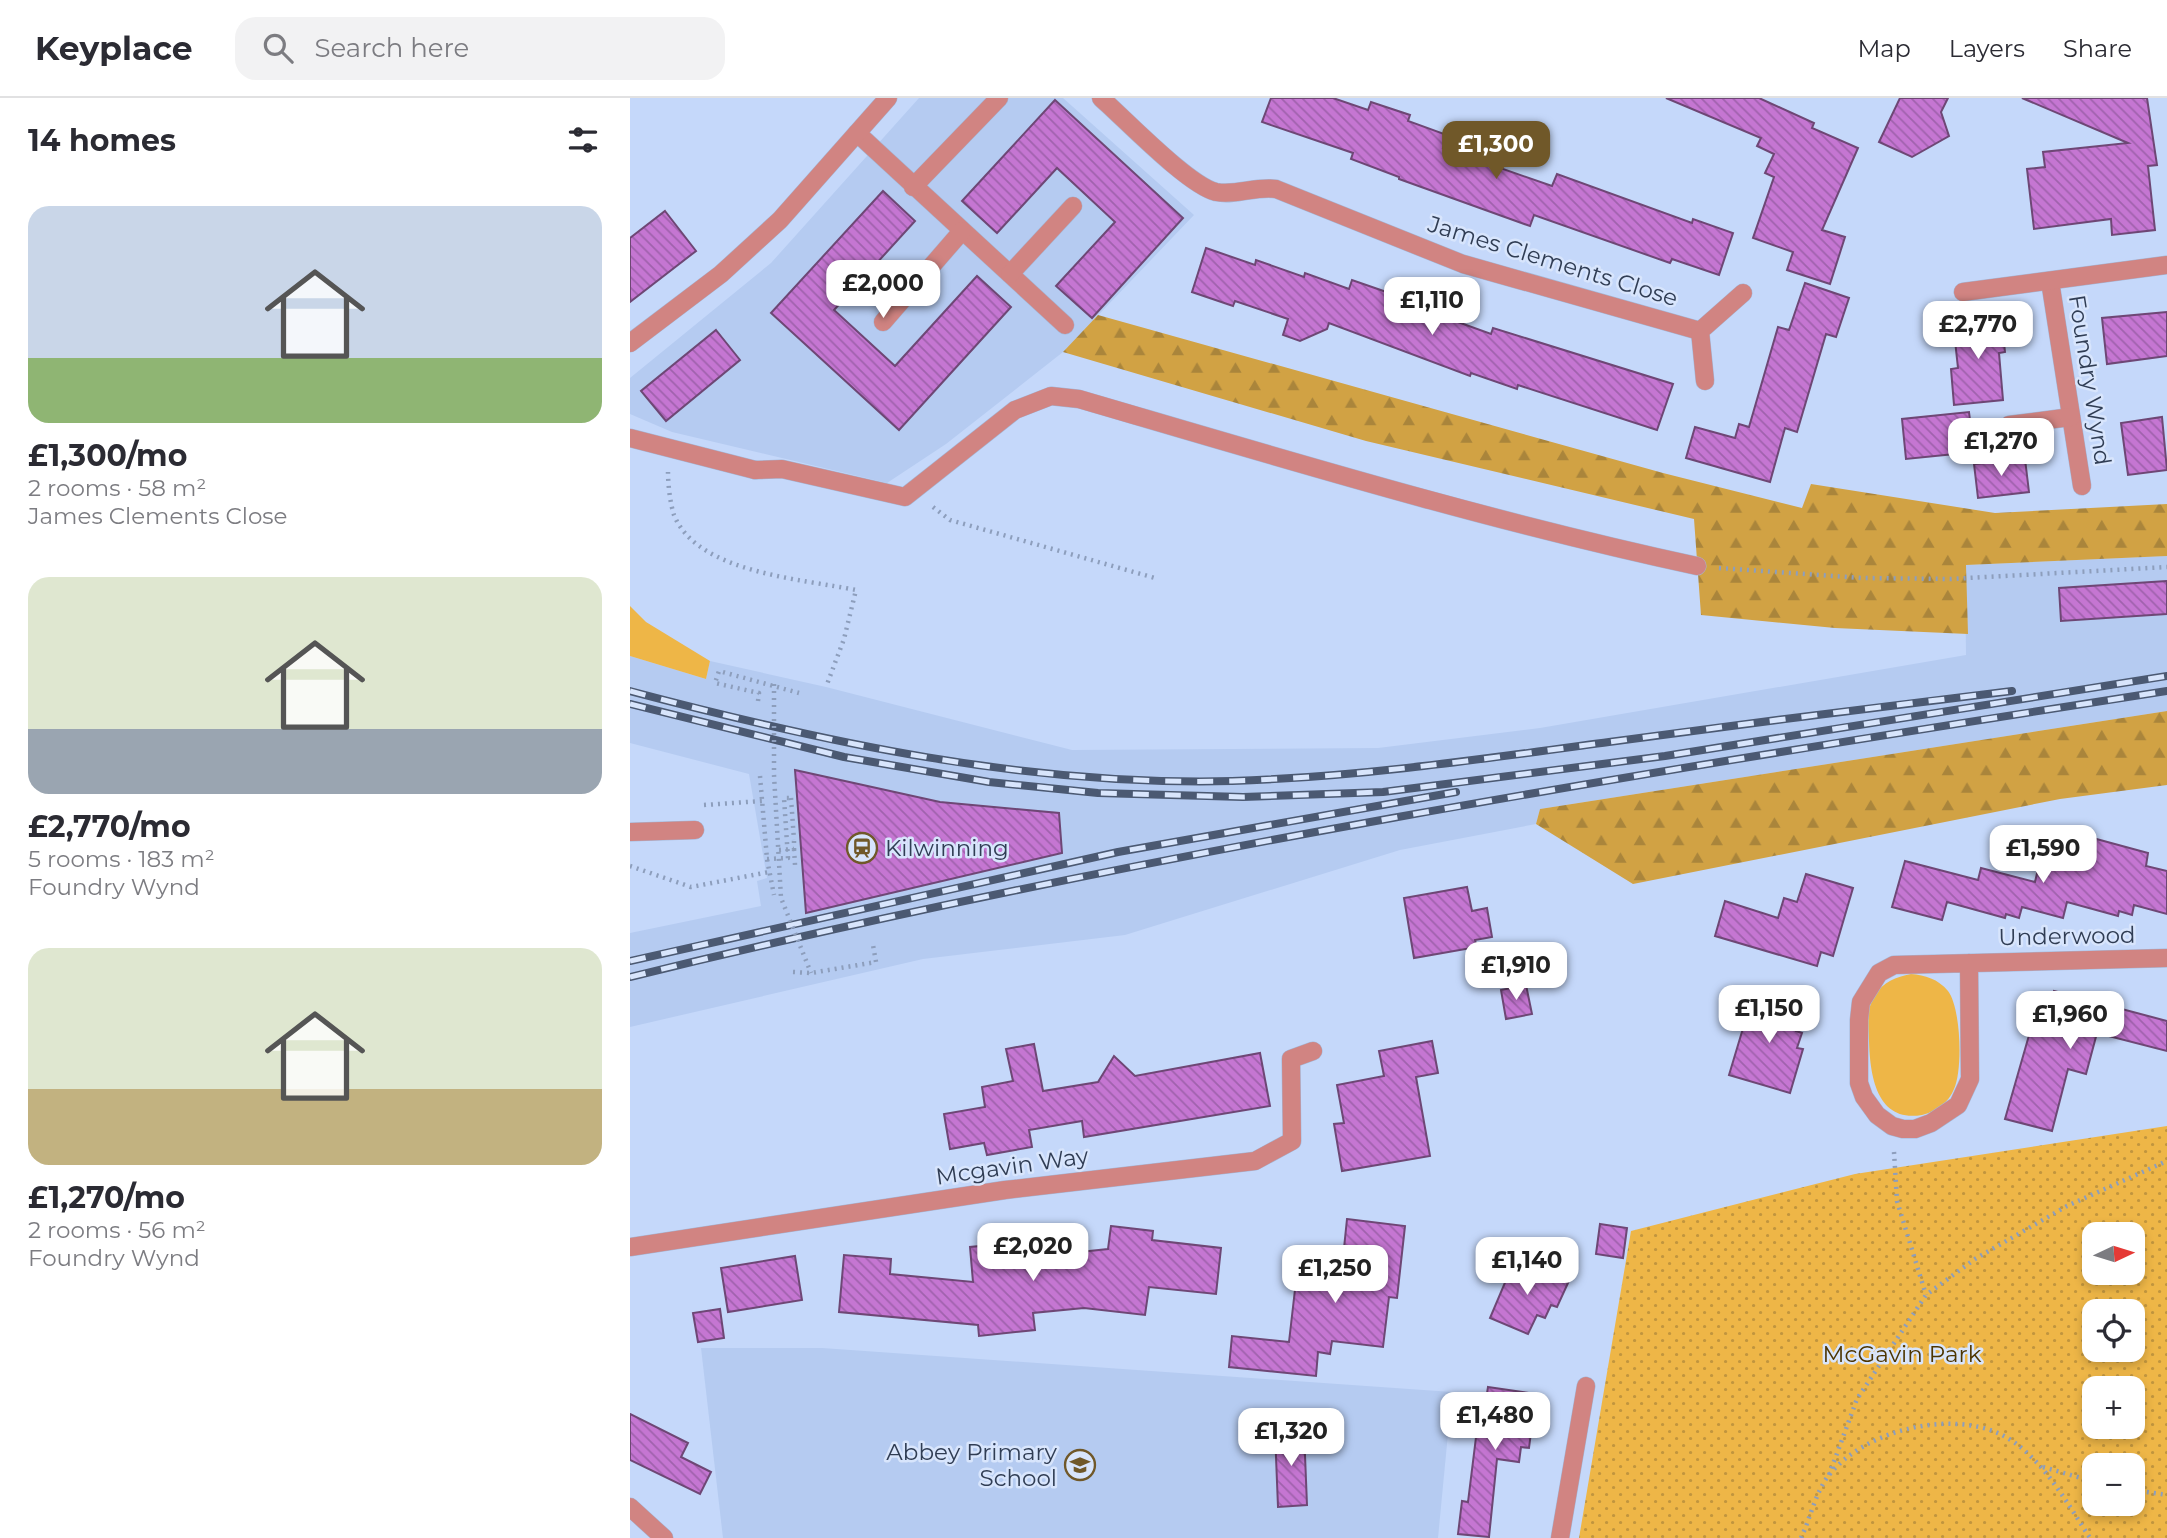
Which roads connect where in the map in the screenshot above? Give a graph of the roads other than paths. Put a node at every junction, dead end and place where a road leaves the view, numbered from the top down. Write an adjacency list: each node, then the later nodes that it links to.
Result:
1 (888, 98): 4 (street)
2 (999, 98): 5 (street)
3 (1101, 98): 15 (street, James Clements Close)
4 (857, 133): 5 (street); 16 (street)
5 (913, 187): 7 (street)
6 (1073, 206): 9 (street)
7 (962, 231): 9 (street); 13 (street)
8 (2167, 265): 10 (street, Foundry Wynd)
9 (1010, 274): 14 (street)
10 (2050, 281): 11 (street, Foundry Wynd); 18 (street, Foundry Wynd)
11 (1963, 292)
12 (1743, 293): 15 (street)
13 (883, 322)
14 (1065, 325)
15 (1700, 331): 17 (street)
16 (630, 343)
17 (1705, 381)
18 (2071, 417): 19 (street); 21 (street, Foundry Wynd)
19 (2009, 425)
20 (630, 438): 22 (street)
21 (2081, 486)
22 (1697, 566)
23 (695, 830): 24 (street)
24 (630, 832)
25 (2167, 958): 26 (street, Underwood)
26 (1969, 963): 26 (street, Underwood)
27 (1313, 1051): 28 (street, Mcgavin Way)
28 (630, 1247)
29 (1586, 1386): 32 (street)
30 (630, 1507): 31 (street)
31 (664, 1538)
32 (1560, 1538)

